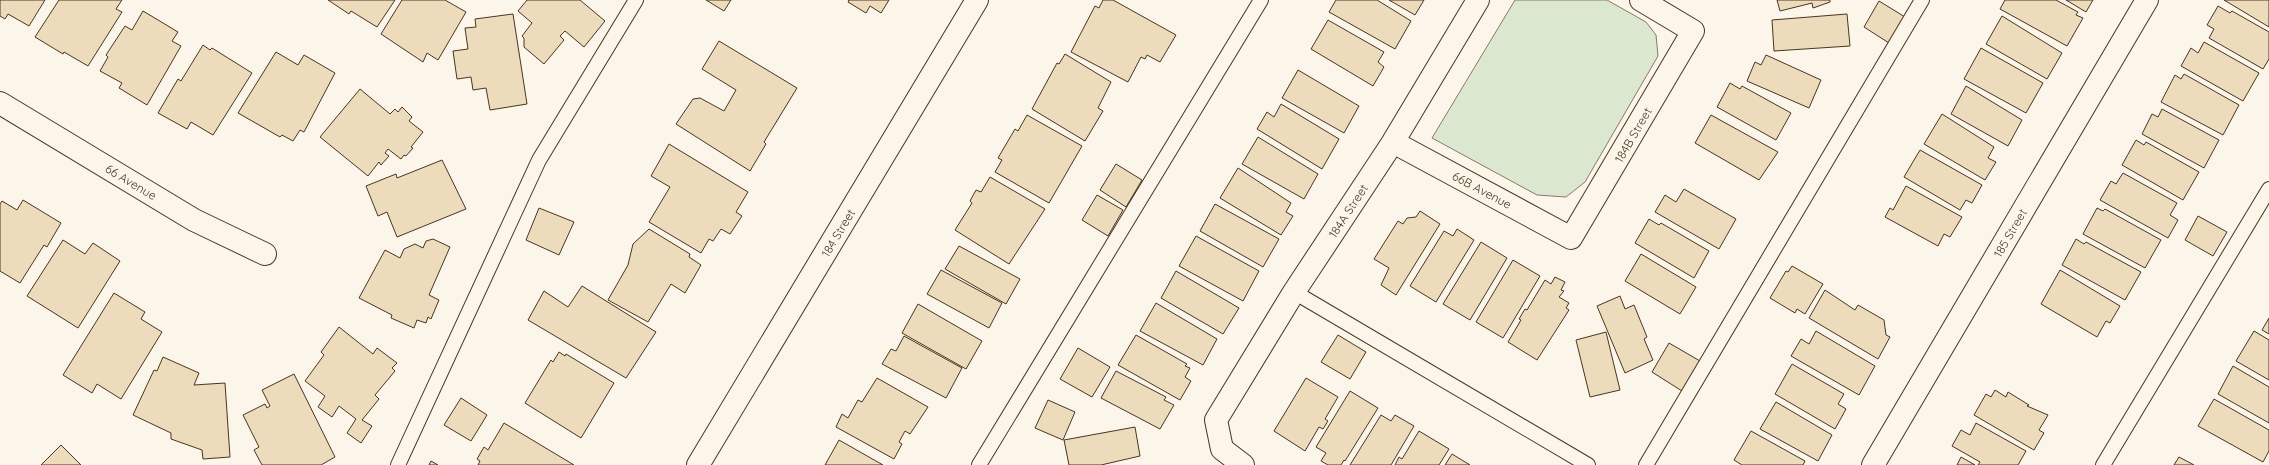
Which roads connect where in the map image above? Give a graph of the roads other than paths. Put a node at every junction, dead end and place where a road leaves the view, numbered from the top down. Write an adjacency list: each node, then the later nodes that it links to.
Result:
1 (636, 0): 14 (lane)
2 (977, 0): 15 (street, 184 Street)
3 (1261, 0): 16 (lane)
4 (1478, 0): 9 (street, 184A Street)
5 (1641, 0): 11 (street, 184B Street)
6 (1922, 0): 19 (lane)
7 (2147, 0): 20 (street, 185 Street)
8 (0, 103): 12 (street, 66 Avenue)
9 (1393, 142): 11 (street, 66B Avenue); 13 (street, 184A Street)
10 (2269, 189): 21 (lane)
11 (1571, 238)
12 (265, 254)
13 (1294, 292): 17 (street, 184A Street); 18 (lane)
14 (398, 465)
15 (698, 465)
16 (979, 465)
17 (1243, 465)
18 (1588, 465)
19 (1646, 465)
20 (1873, 465)
21 (2103, 465)

